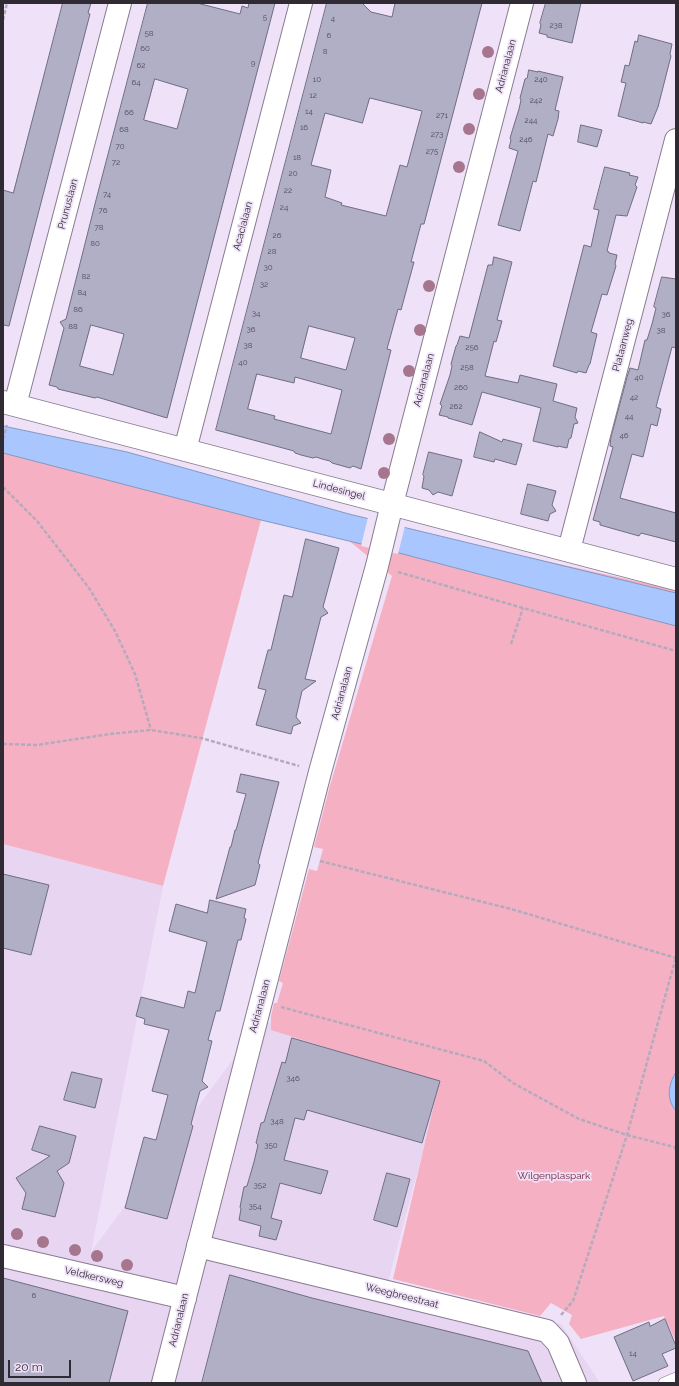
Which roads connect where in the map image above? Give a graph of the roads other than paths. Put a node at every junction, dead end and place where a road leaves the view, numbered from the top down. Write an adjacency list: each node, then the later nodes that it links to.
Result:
1 (120, 3): 5 (street, Prunuslaan)
2 (301, 3): 6 (street, Acacialaan)
3 (522, 3): 7 (street, Adrianalaan)
4 (676, 140): 8 (street, Plataanweg)
5 (9, 403): 6 (street, Lindesingel)
6 (185, 450): 7 (street, Lindesingel)
7 (391, 509): 8 (street, Lindesingel); 10 (street, Adrianalaan)
8 (569, 550): 9 (street, Lindesingel)
9 (676, 579)
10 (198, 1246): 12 (street, Adrianalaan); 15 (street, Weegbreestraat)
11 (3, 1256): 12 (street, Veldkersweg)
12 (185, 1298): 14 (street, Adrianalaan)
13 (676, 1378): 16 (lane)
14 (163, 1383)
15 (575, 1383)
16 (664, 1383)

